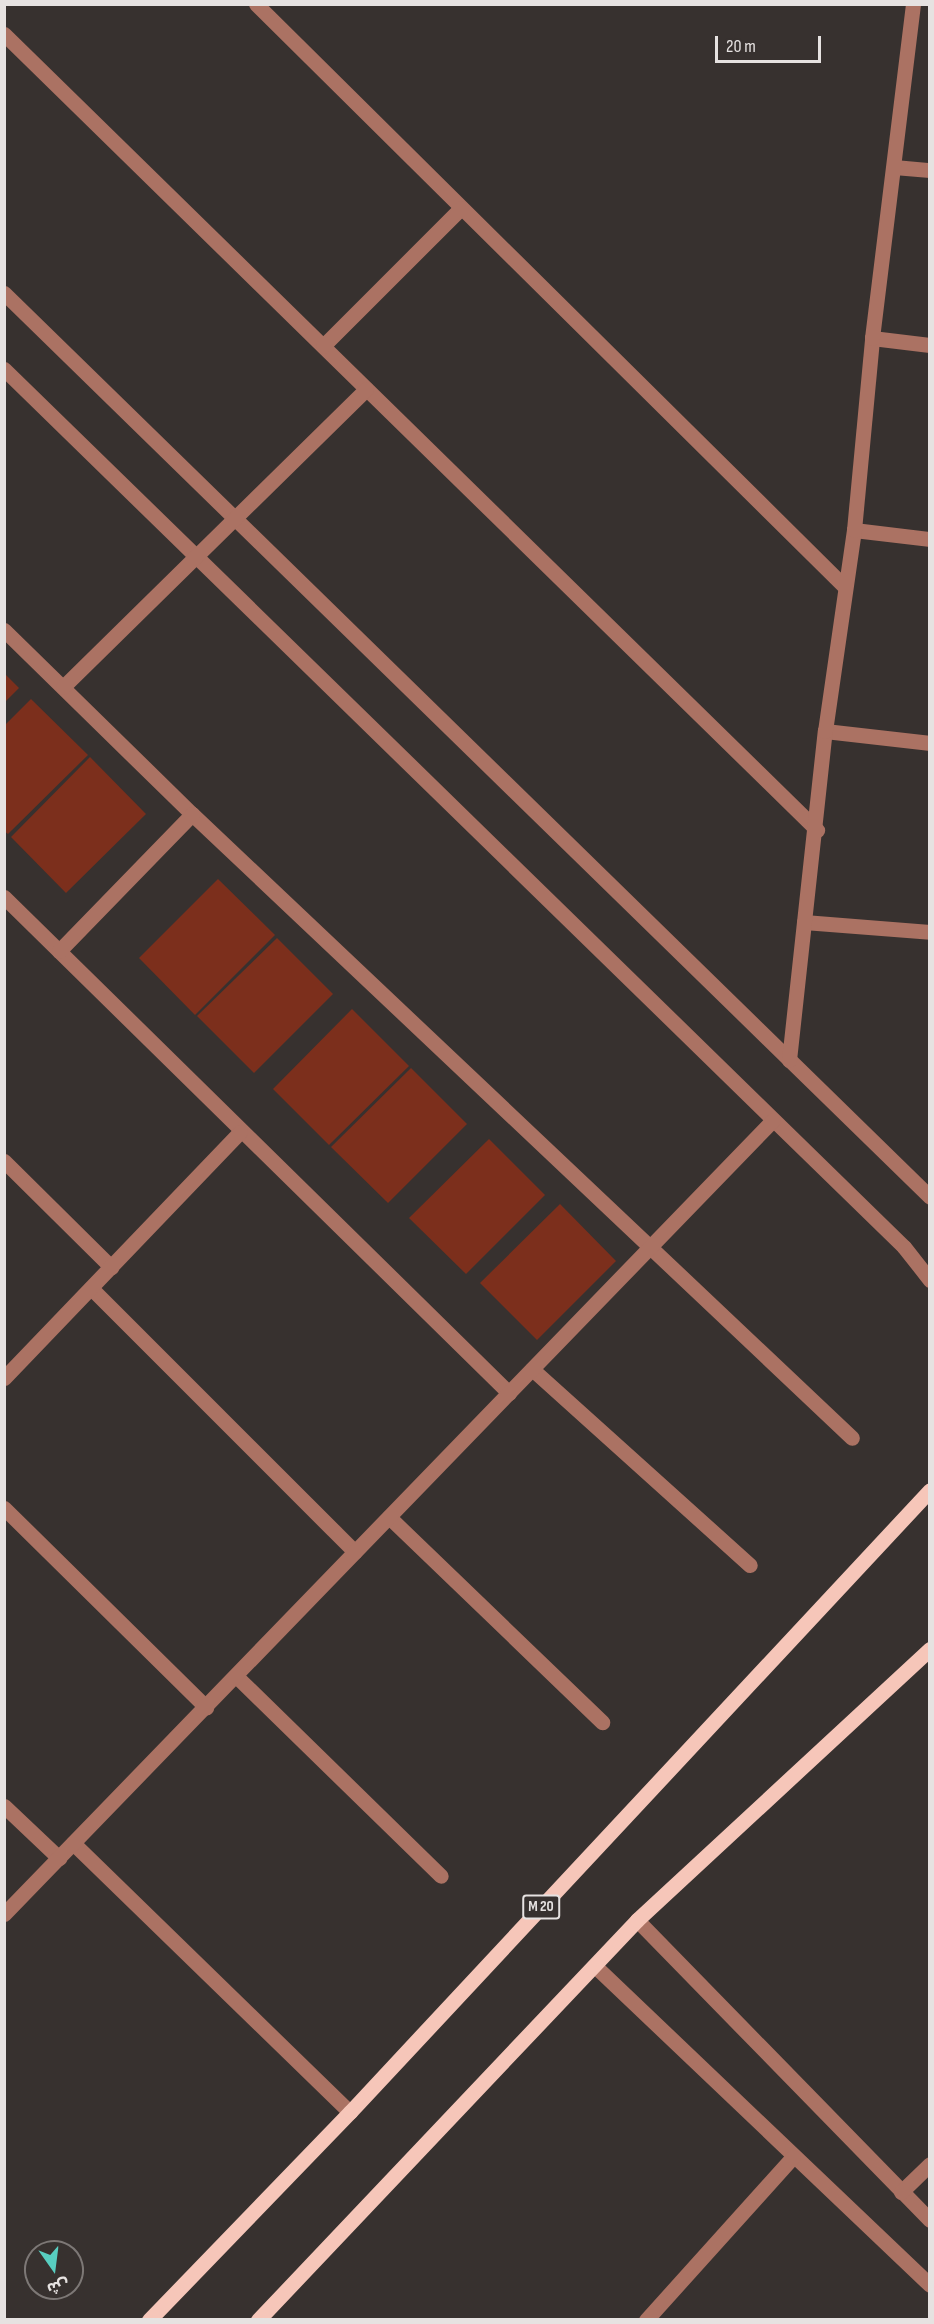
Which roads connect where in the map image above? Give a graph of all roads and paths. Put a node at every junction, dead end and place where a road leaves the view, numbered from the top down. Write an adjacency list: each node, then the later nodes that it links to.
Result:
1 (256, 4): 6 (street)
2 (913, 4): 4 (street)
3 (4, 34): 10 (street)
4 (894, 167): 5 (street); 8 (street)
5 (930, 170)
6 (461, 208): 10 (street); 17 (street)
7 (4, 293): 13 (street)
8 (872, 338): 9 (street); 14 (street)
9 (930, 345)
10 (323, 346): 12 (street)
11 (4, 369): 16 (street)
12 (366, 389): 13 (street); 23 (street)
13 (235, 518): 16 (street); 28 (street)
14 (854, 530): 15 (street); 17 (street)
15 (930, 539)
16 (197, 556): 19 (street); 29 (street)
17 (845, 586): 20 (street)
18 (4, 630): 19 (street)
19 (63, 687): 22 (street)
20 (825, 731): 21 (street); 23 (street)
21 (930, 743)
22 (192, 814): 27 (street); 33 (street)
23 (817, 830): 25 (street)
24 (4, 897): 27 (street)
25 (804, 922): 26 (street); 28 (street)
26 (930, 932)
27 (59, 951): 30 (street)
28 (789, 1060): 32 (street)
29 (773, 1120): 33 (street); 35 (street)
30 (240, 1132): 34 (street); 39 (street)
31 (4, 1161): 34 (street)
32 (930, 1197)
33 (649, 1248): 37 (street); 40 (street)
34 (111, 1267): 36 (street)
35 (930, 1280)
36 (91, 1288): 38 (street); 44 (street)
37 (532, 1369): 39 (street); 45 (street)
38 (4, 1378)
39 (509, 1393): 43 (street)
40 (852, 1438)
41 (930, 1490): 57 (main road, M 20)
42 (4, 1508): 48 (street)
43 (389, 1517): 44 (street); 49 (street)
44 (355, 1552): 47 (street)
45 (750, 1565)
46 (930, 1649): 55 (main road)
47 (236, 1676): 48 (street); 53 (street)
48 (206, 1707): 51 (street)
49 (602, 1722)
50 (4, 1806): 52 (street)
51 (73, 1844): 52 (street); 57 (street)
52 (59, 1858): 54 (street)
53 (441, 1876)
54 (4, 1914)
55 (637, 1920): 56 (main road); 60 (street)
56 (596, 1967): 58 (street); 64 (main road)
57 (350, 2112): 63 (main road, M 20)
58 (793, 2157): 62 (street); 65 (street)
59 (930, 2164): 60 (street)
60 (901, 2192): 61 (street)
61 (930, 2220)
62 (930, 2285)
63 (149, 2319)
64 (258, 2319)
65 (646, 2319)

